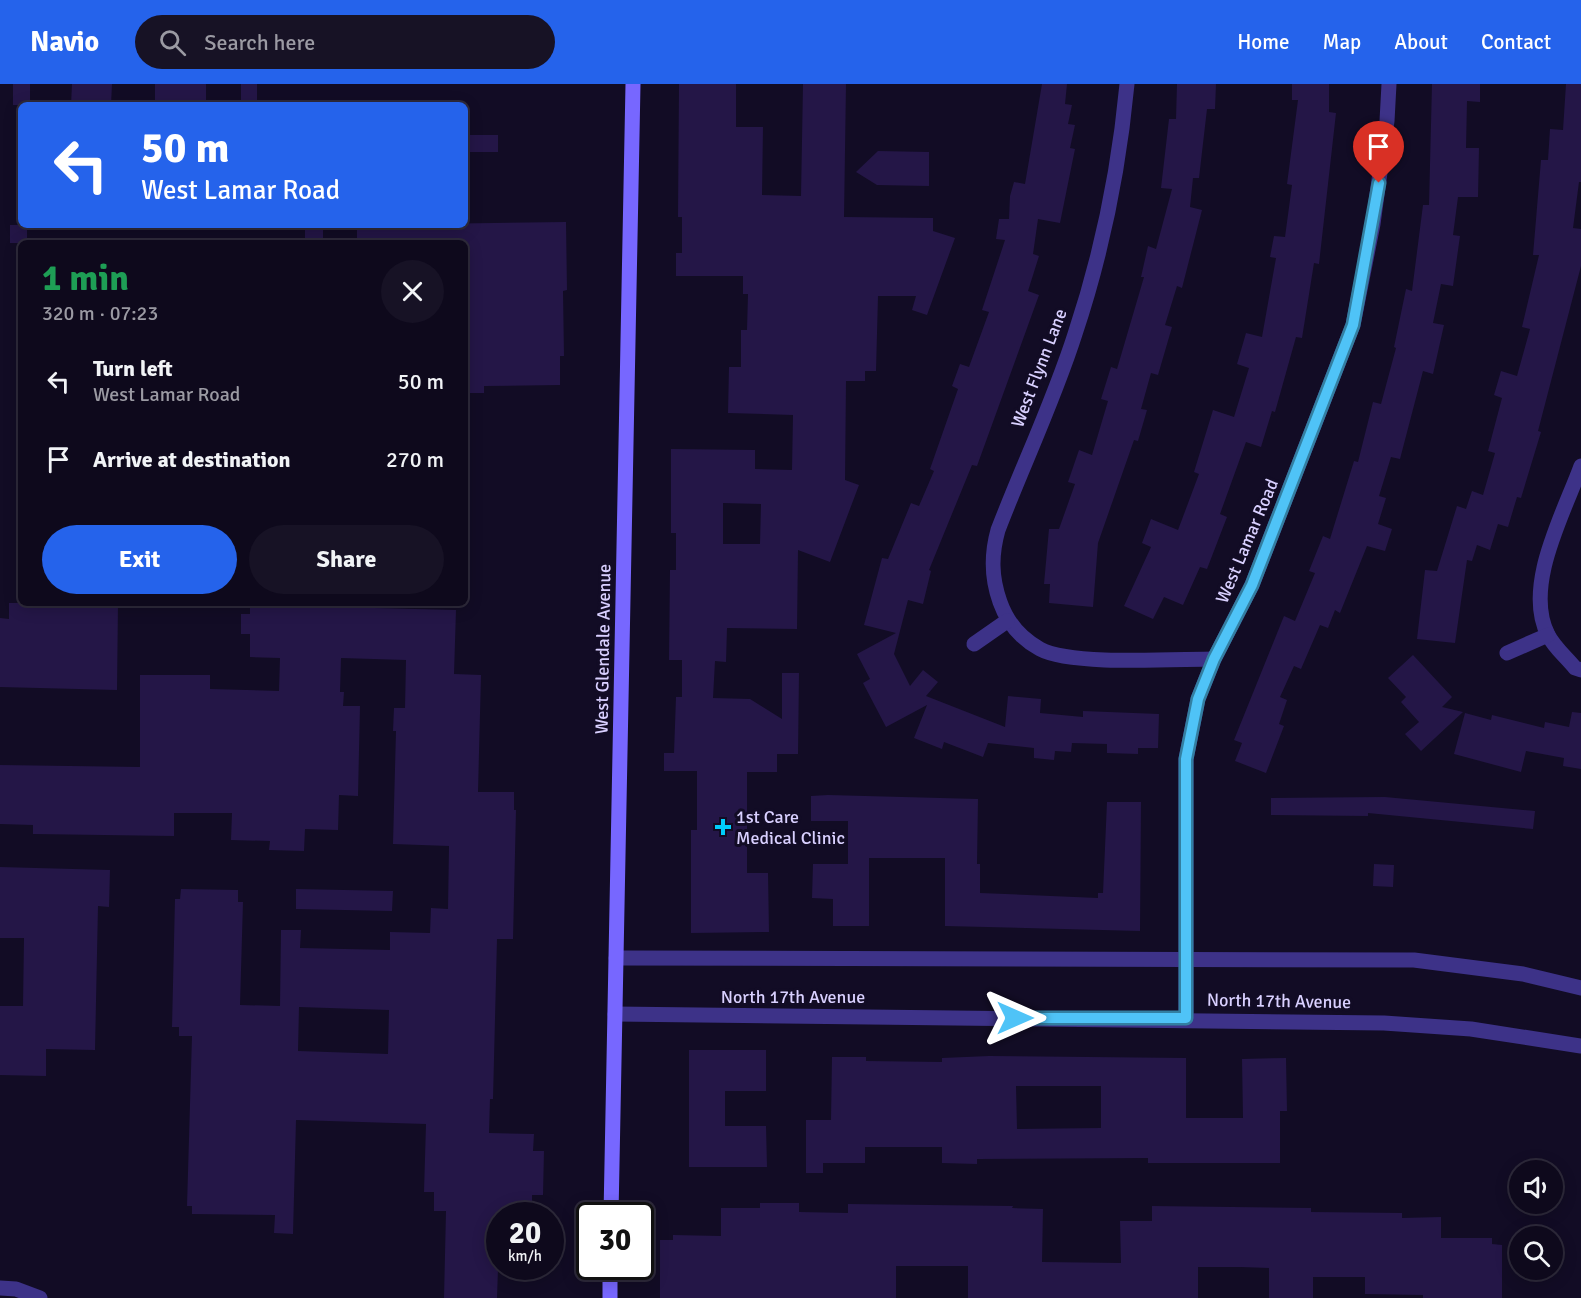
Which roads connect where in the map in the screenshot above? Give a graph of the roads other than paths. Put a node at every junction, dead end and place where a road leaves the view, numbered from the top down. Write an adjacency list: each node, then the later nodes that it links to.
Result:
1 (633, 84): 11 (main road, West Glendale Avenue)
2 (1128, 84): 5 (street, West Flynn Lane)
3 (1389, 84): 9 (street, West Lamar Road)
4 (1581, 466): 6 (street)
5 (1007, 621): 7 (street); 9 (street)
6 (1548, 635): 8 (street); 10 (street)
7 (974, 644)
8 (1507, 653)
9 (1214, 659): 12 (street, West Lamar Road)
10 (1581, 670)
11 (616, 958): 12 (street); 14 (main road, West Glendale Avenue)
12 (1186, 960): 13 (street); 15 (street, West Lamar Road)
13 (1581, 988)
14 (615, 1014): 15 (street, North 17th Avenue); 17 (main road, West Glendale Avenue)
15 (1186, 1018): 16 (street, North 17th Avenue)
16 (1581, 1046)
17 (611, 1202)
18 (610, 1280): 21 (main road)
19 (0, 1288): 20 (street)
20 (39, 1298)
21 (610, 1298)

